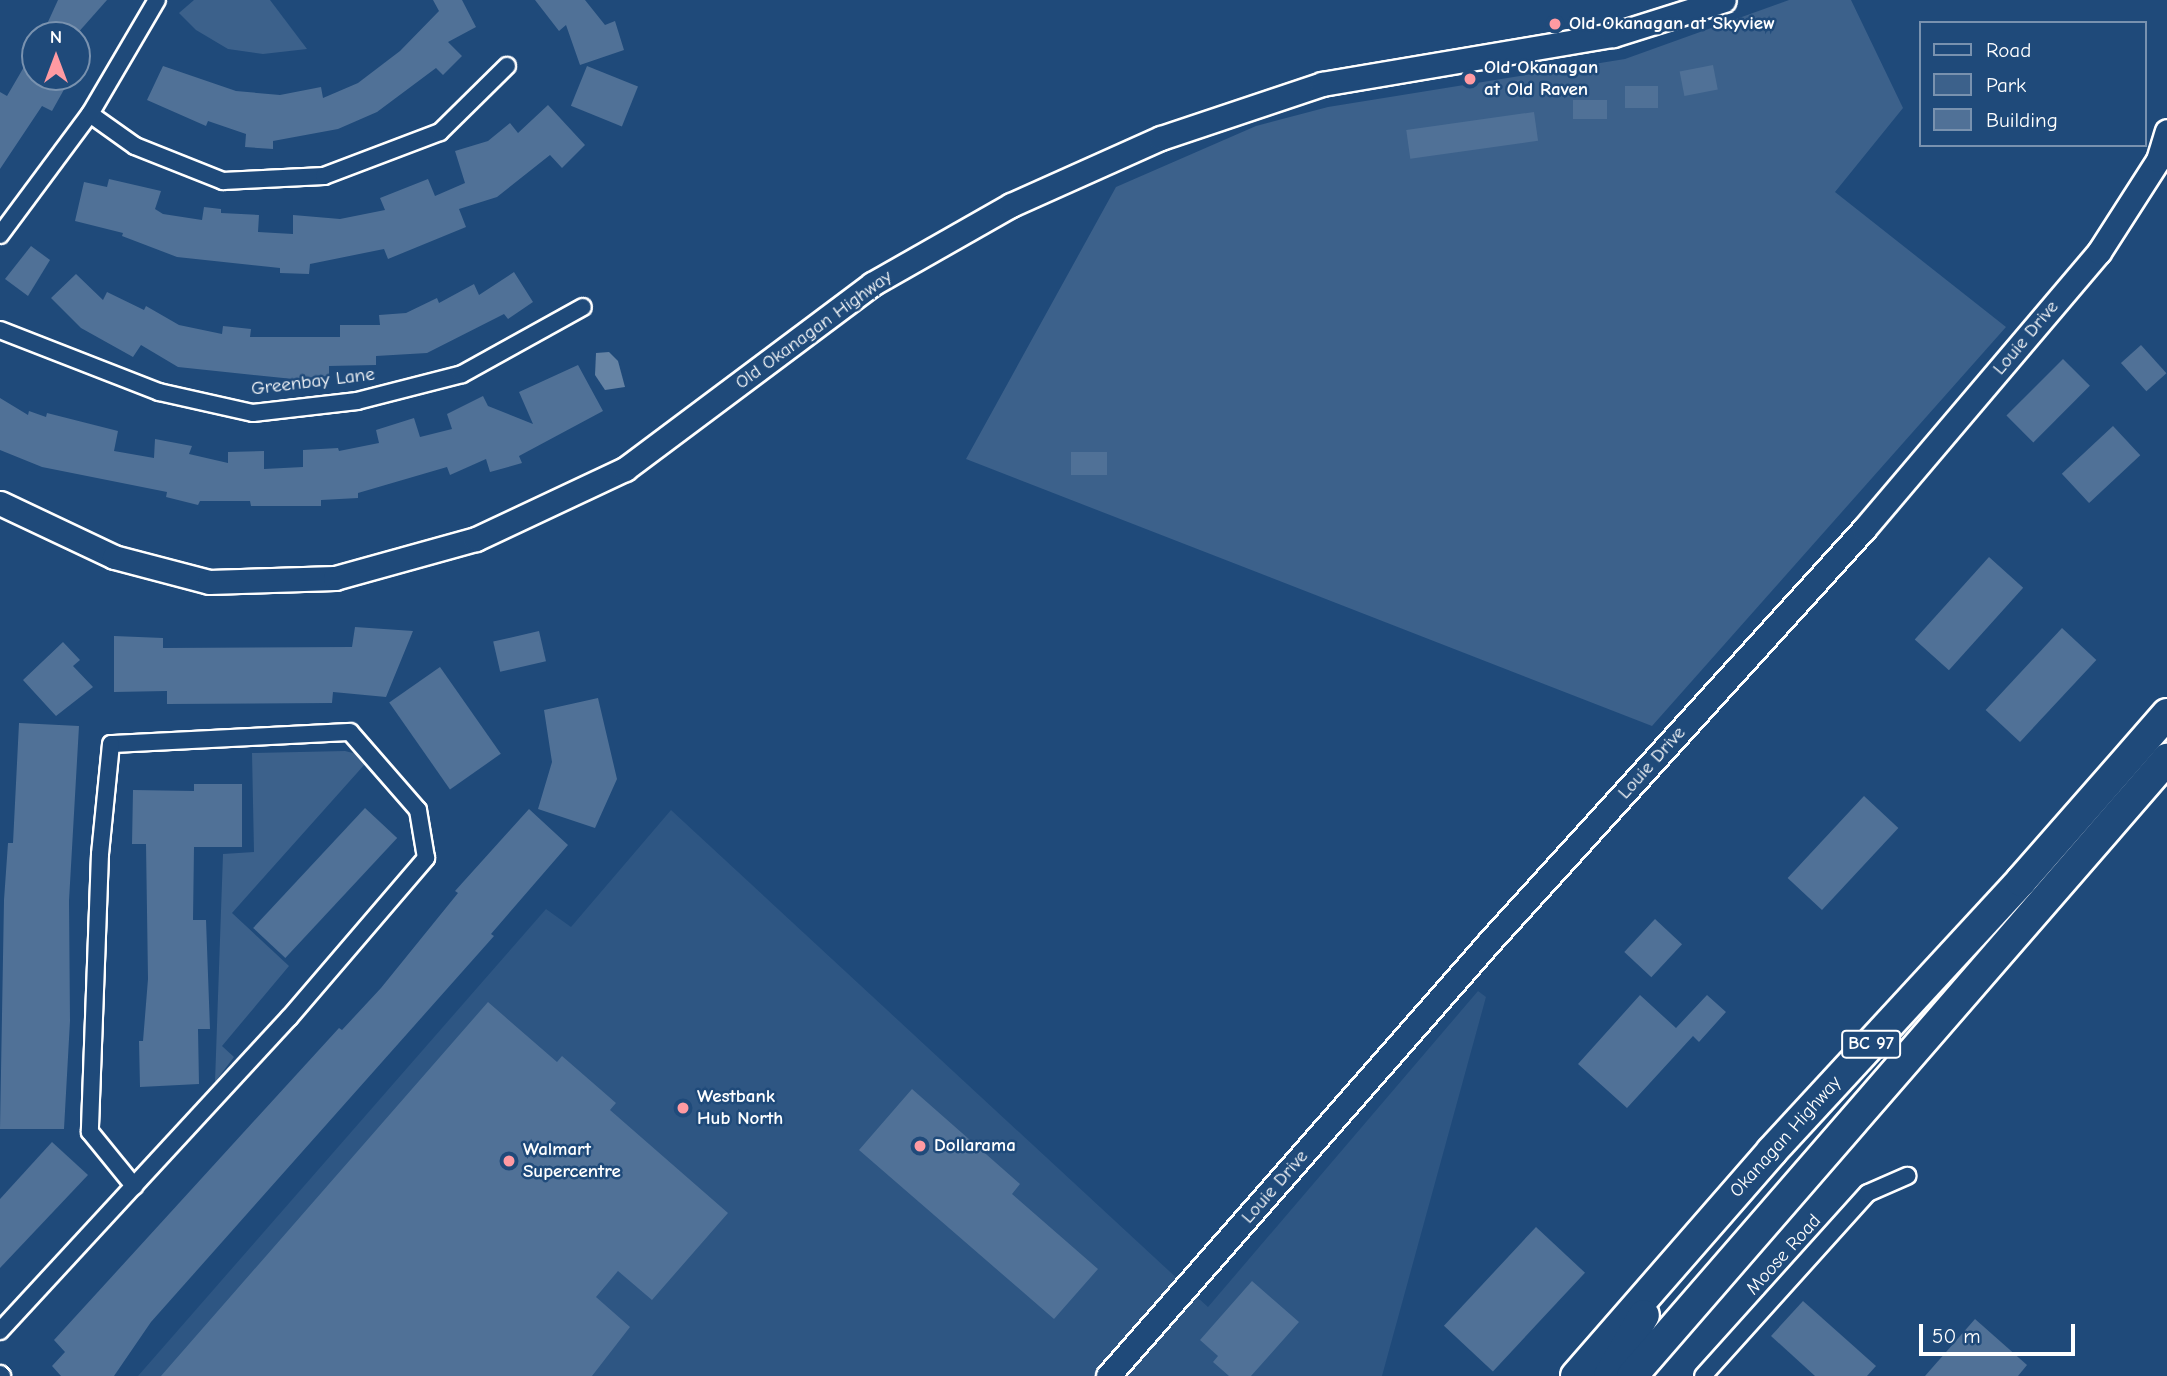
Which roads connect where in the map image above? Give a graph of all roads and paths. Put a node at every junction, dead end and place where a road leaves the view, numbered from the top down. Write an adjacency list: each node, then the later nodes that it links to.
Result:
1 (157, 0): 4 (street)
2 (1724, 0): 9 (street, Old Okanagan Highway)
3 (507, 66): 4 (street)
4 (90, 114): 6 (street)
5 (2167, 131): 16 (street, Louie Drive)
6 (0, 235)
7 (583, 307): 8 (street, Greenbay Lane)
8 (0, 330)
9 (0, 502)
10 (2167, 714): 14 (highway, Okanagan Highway / BC 97)
11 (2167, 759): 19 (highway, Okanagan Highway / BC 97)
12 (1907, 1176): 20 (street, Moose Road)
13 (134, 1186): 13 (street); 15 (street)
14 (1670, 1265): 17 (highway, Okanagan Highway / BC 97); 18 (highway)
15 (0, 1331)
16 (1108, 1376)
17 (1576, 1376)
18 (1609, 1376)
19 (1632, 1376)
20 (1703, 1376)

